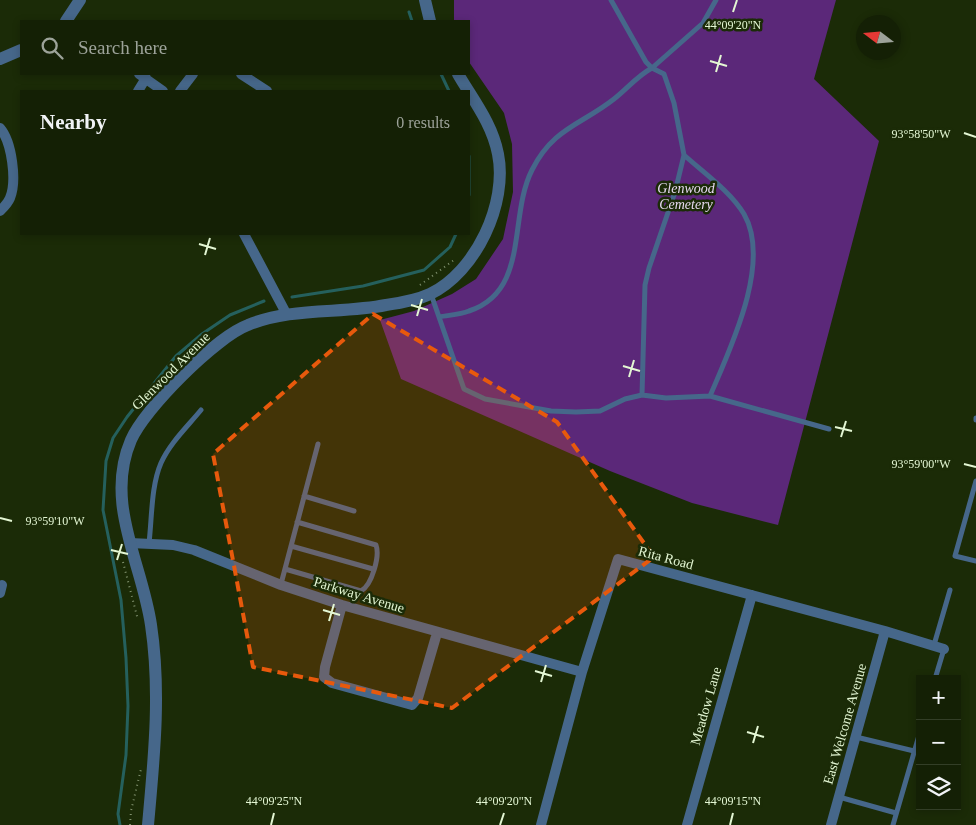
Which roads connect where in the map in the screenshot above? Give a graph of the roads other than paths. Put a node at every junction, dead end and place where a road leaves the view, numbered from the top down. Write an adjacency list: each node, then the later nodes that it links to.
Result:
1 (80, 0): 5 (street)
2 (425, 0): 6 (street)
3 (611, 0): 9 (lane)
4 (716, 0): 9 (lane)
5 (67, 20)
6 (430, 20)
7 (20, 50): 8 (street)
8 (0, 59)
9 (652, 68): 21 (lane); 26 (lane)
10 (192, 75): 16 (street)
11 (243, 75): 17 (street)
12 (459, 75): 18 (street, Glenwood Avenue)
13 (142, 76): 14 (street); 15 (street)
14 (138, 90)
15 (162, 90)
16 (181, 90)
17 (265, 90)
18 (468, 90)
19 (470, 93): 24 (street, Glenwood Avenue)
20 (0, 128): 22 (street)
21 (684, 155): 27 (lane); 28 (lane)
22 (0, 211)
23 (245, 235): 25 (street)
24 (430, 294): 25 (street, Glenwood Avenue); 26 (lane)
25 (287, 315): 36 (street, Glenwood Avenue)
26 (439, 317): 27 (lane)
27 (642, 395): 28 (lane)
28 (710, 396): 30 (lane)
29 (201, 410): 37 (lane)
30 (828, 429)
31 (318, 444): 33 (lane)
32 (976, 481): 39 (lane)
33 (304, 496): 34 (lane); 35 (lane)
34 (354, 511)
35 (297, 522): 38 (lane); 41 (lane)
36 (130, 543): 37 (street, Parkway Avenue); 56 (street, Glenwood Avenue)
37 (150, 543): 42 (street, Parkway Avenue)
38 (291, 546): 40 (lane); 41 (lane)
39 (976, 561)
40 (285, 569): 41 (lane); 42 (lane)
41 (373, 569)
42 (280, 585): 45 (street, Parkway Avenue)
43 (950, 590): 48 (lane)
44 (752, 595): 46 (street, Rita Road); 49 (street, Rita Road); 58 (street, Meadow Lane)
45 (342, 605): 47 (street, Parkway Avenue); 47 (street)
46 (885, 631): 48 (street, Rita Road); 51 (street, East Welcome Avenue)
47 (437, 633): 49 (street, Parkway Avenue)
48 (939, 647): 50 (lane)
49 (582, 672): 57 (street, Rita Road)
50 (936, 675)
51 (856, 737): 53 (lane); 54 (street, East Welcome Avenue)
52 (916, 745): 53 (lane)
53 (914, 751): 55 (lane)
54 (839, 797): 55 (lane); 59 (street, East Welcome Avenue)
55 (896, 813): 60 (lane)
56 (148, 825)
57 (541, 825)
58 (687, 825)
59 (831, 825)
60 (893, 825)

